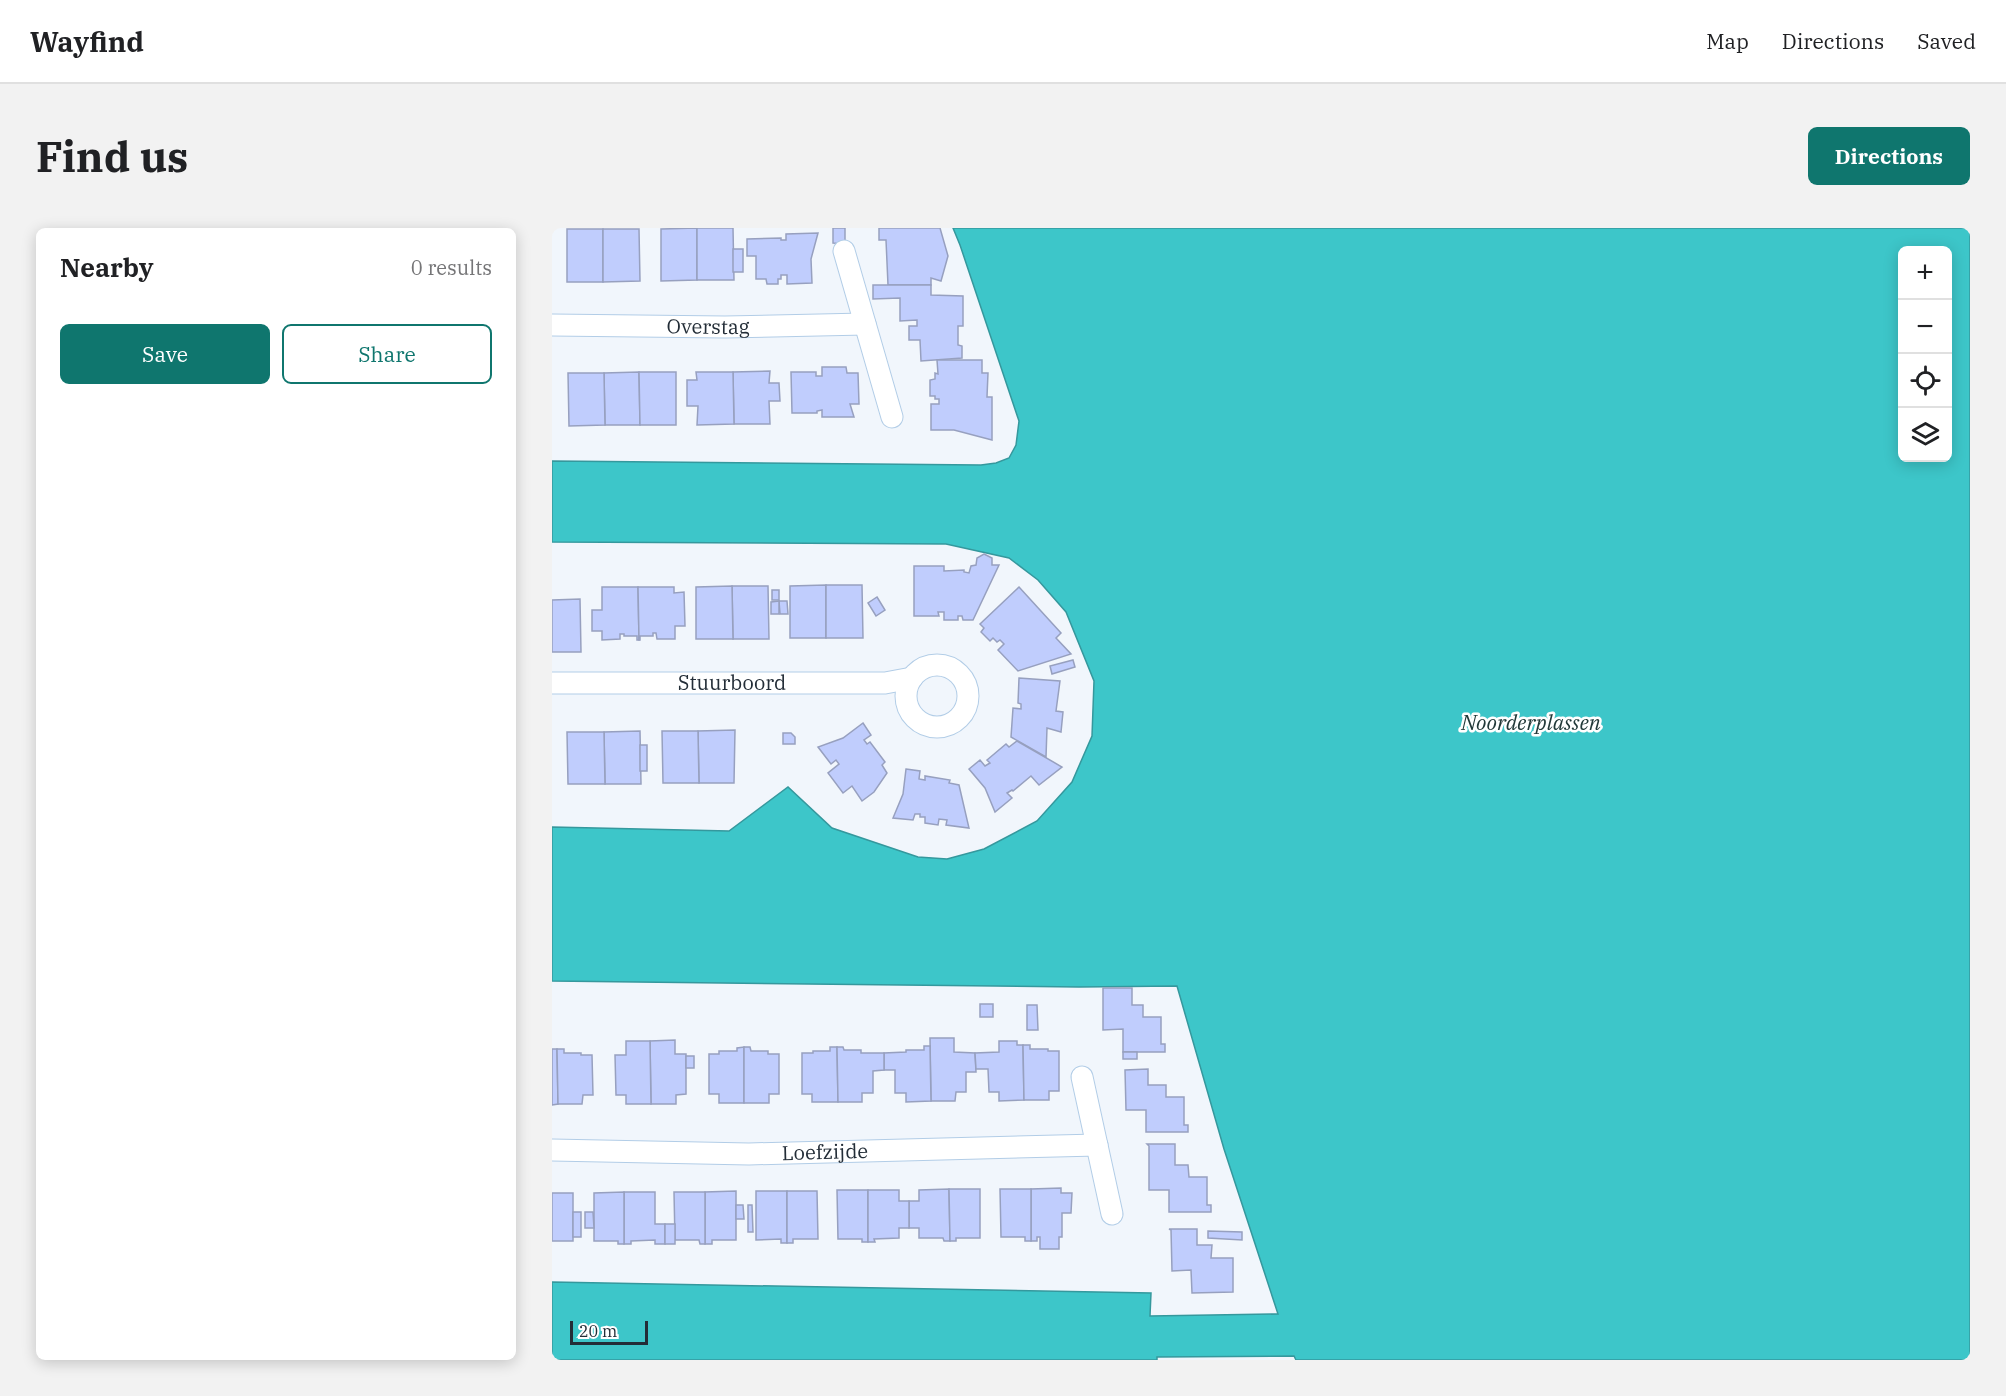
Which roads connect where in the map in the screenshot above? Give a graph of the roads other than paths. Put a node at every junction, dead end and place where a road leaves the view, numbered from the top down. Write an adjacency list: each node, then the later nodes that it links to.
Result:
1 (844, 251): 2 (street)
2 (865, 324): 3 (street, Overstag); 4 (street)
3 (552, 326)
4 (892, 417)
5 (912, 678): 6 (street, Stuurboord)
6 (552, 682)
7 (1082, 1077): 8 (street)
8 (1097, 1145): 9 (street, Loefzijde); 10 (street)
9 (552, 1150)
10 (1112, 1214)

